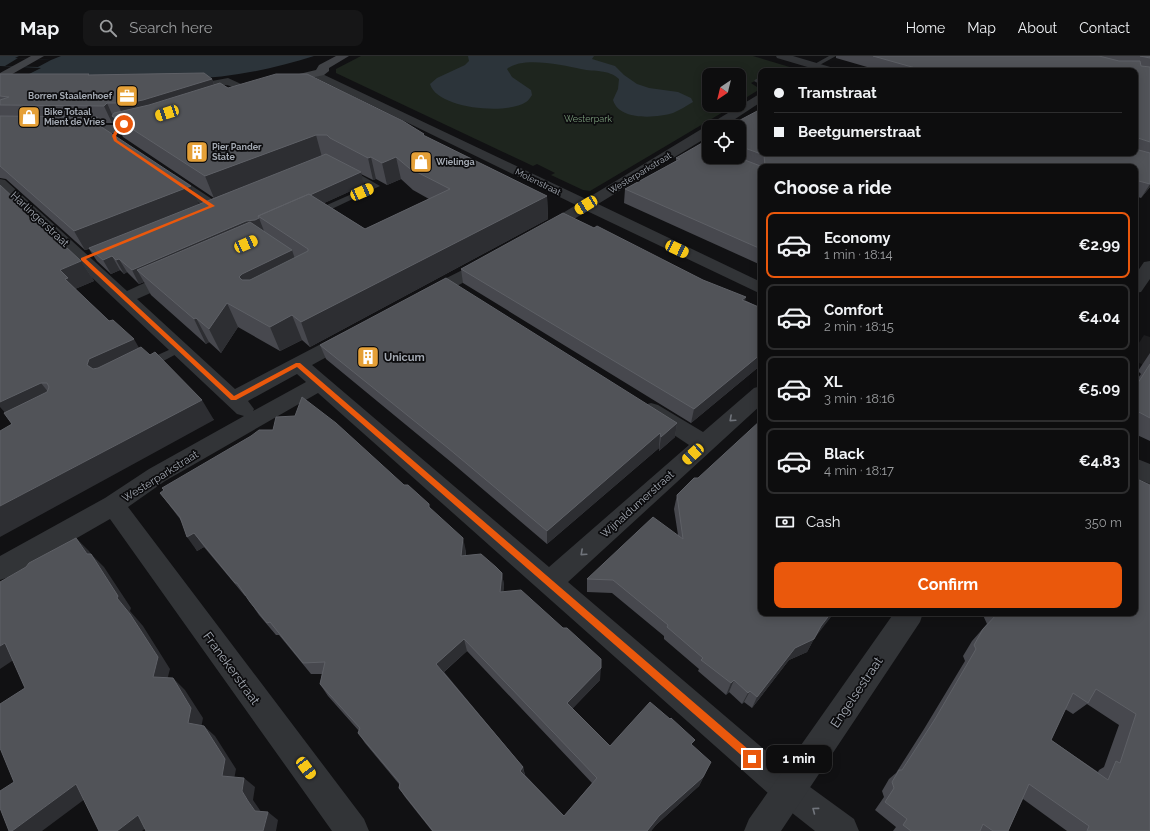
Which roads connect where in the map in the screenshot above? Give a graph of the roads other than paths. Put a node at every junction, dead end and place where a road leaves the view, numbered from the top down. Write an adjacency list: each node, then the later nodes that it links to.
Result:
1 (335, 56): 8 (main road)
2 (344, 56): 8 (main road)
3 (781, 56): 6 (street)
4 (833, 56): 6 (lane)
5 (37, 57): 9 (main road)
6 (814, 66): 7 (street)
7 (822, 68)
8 (317, 69): 11 (main road); 24 (street, Molenstraat)
9 (0, 78)
10 (173, 86): 11 (street)
11 (252, 88)
12 (758, 99): 14 (street)
13 (161, 118): 15 (main road)
14 (725, 120)
15 (119, 127): 16 (main road); 18 (street)
16 (64, 129)
17 (702, 137): 24 (street, Westerparkstraat)
18 (122, 144)
19 (985, 156): 20 (street)
20 (976, 164)
21 (154, 166): 26 (street)
22 (341, 168): 25 (lane)
23 (0, 183): 35 (street, Harlingerstraat)
24 (586, 205): 27 (street, Westerparkstraat); 33 (street, Molenstraat)
25 (307, 217)
26 (177, 221)
27 (532, 238)
28 (504, 253): 31 (street)
29 (1150, 266): 32 (street)
30 (191, 269): 35 (street)
31 (448, 283): 34 (street); 36 (street)
32 (1138, 284)
33 (758, 288)
34 (468, 296)
35 (126, 298): 38 (street, Harlingerstraat)
36 (408, 305)
37 (361, 330): 39 (street)
38 (180, 348): 40 (lane); 43 (street, Harlingerstraat)
39 (298, 364): 41 (street); 43 (street)
40 (134, 371)
41 (320, 383): 45 (street, Westerparkstraat); 51 (street)
42 (758, 396): 46 (street, Wijnaldumerstraat, one-way to 46)
43 (234, 399): 45 (street, Harlingerstraat)
44 (639, 402): 46 (street)
45 (255, 419): 49 (street, Westerparkstraat)
46 (705, 444): 51 (street, Wijnaldumerstraat, one-way to 51)
47 (1138, 469): 48 (street)
48 (1150, 475)
49 (113, 505): 50 (street, Westerparkstraat); 54 (street, Franekerstraat)
50 (0, 569)
51 (549, 583): 53 (street)
52 (908, 616): 53 (street, Engelsestraat)
53 (788, 790): 55 (street, Engelsestraat); 56 (street, one-way to 53)
54 (352, 831)
55 (761, 831)
56 (842, 831)

